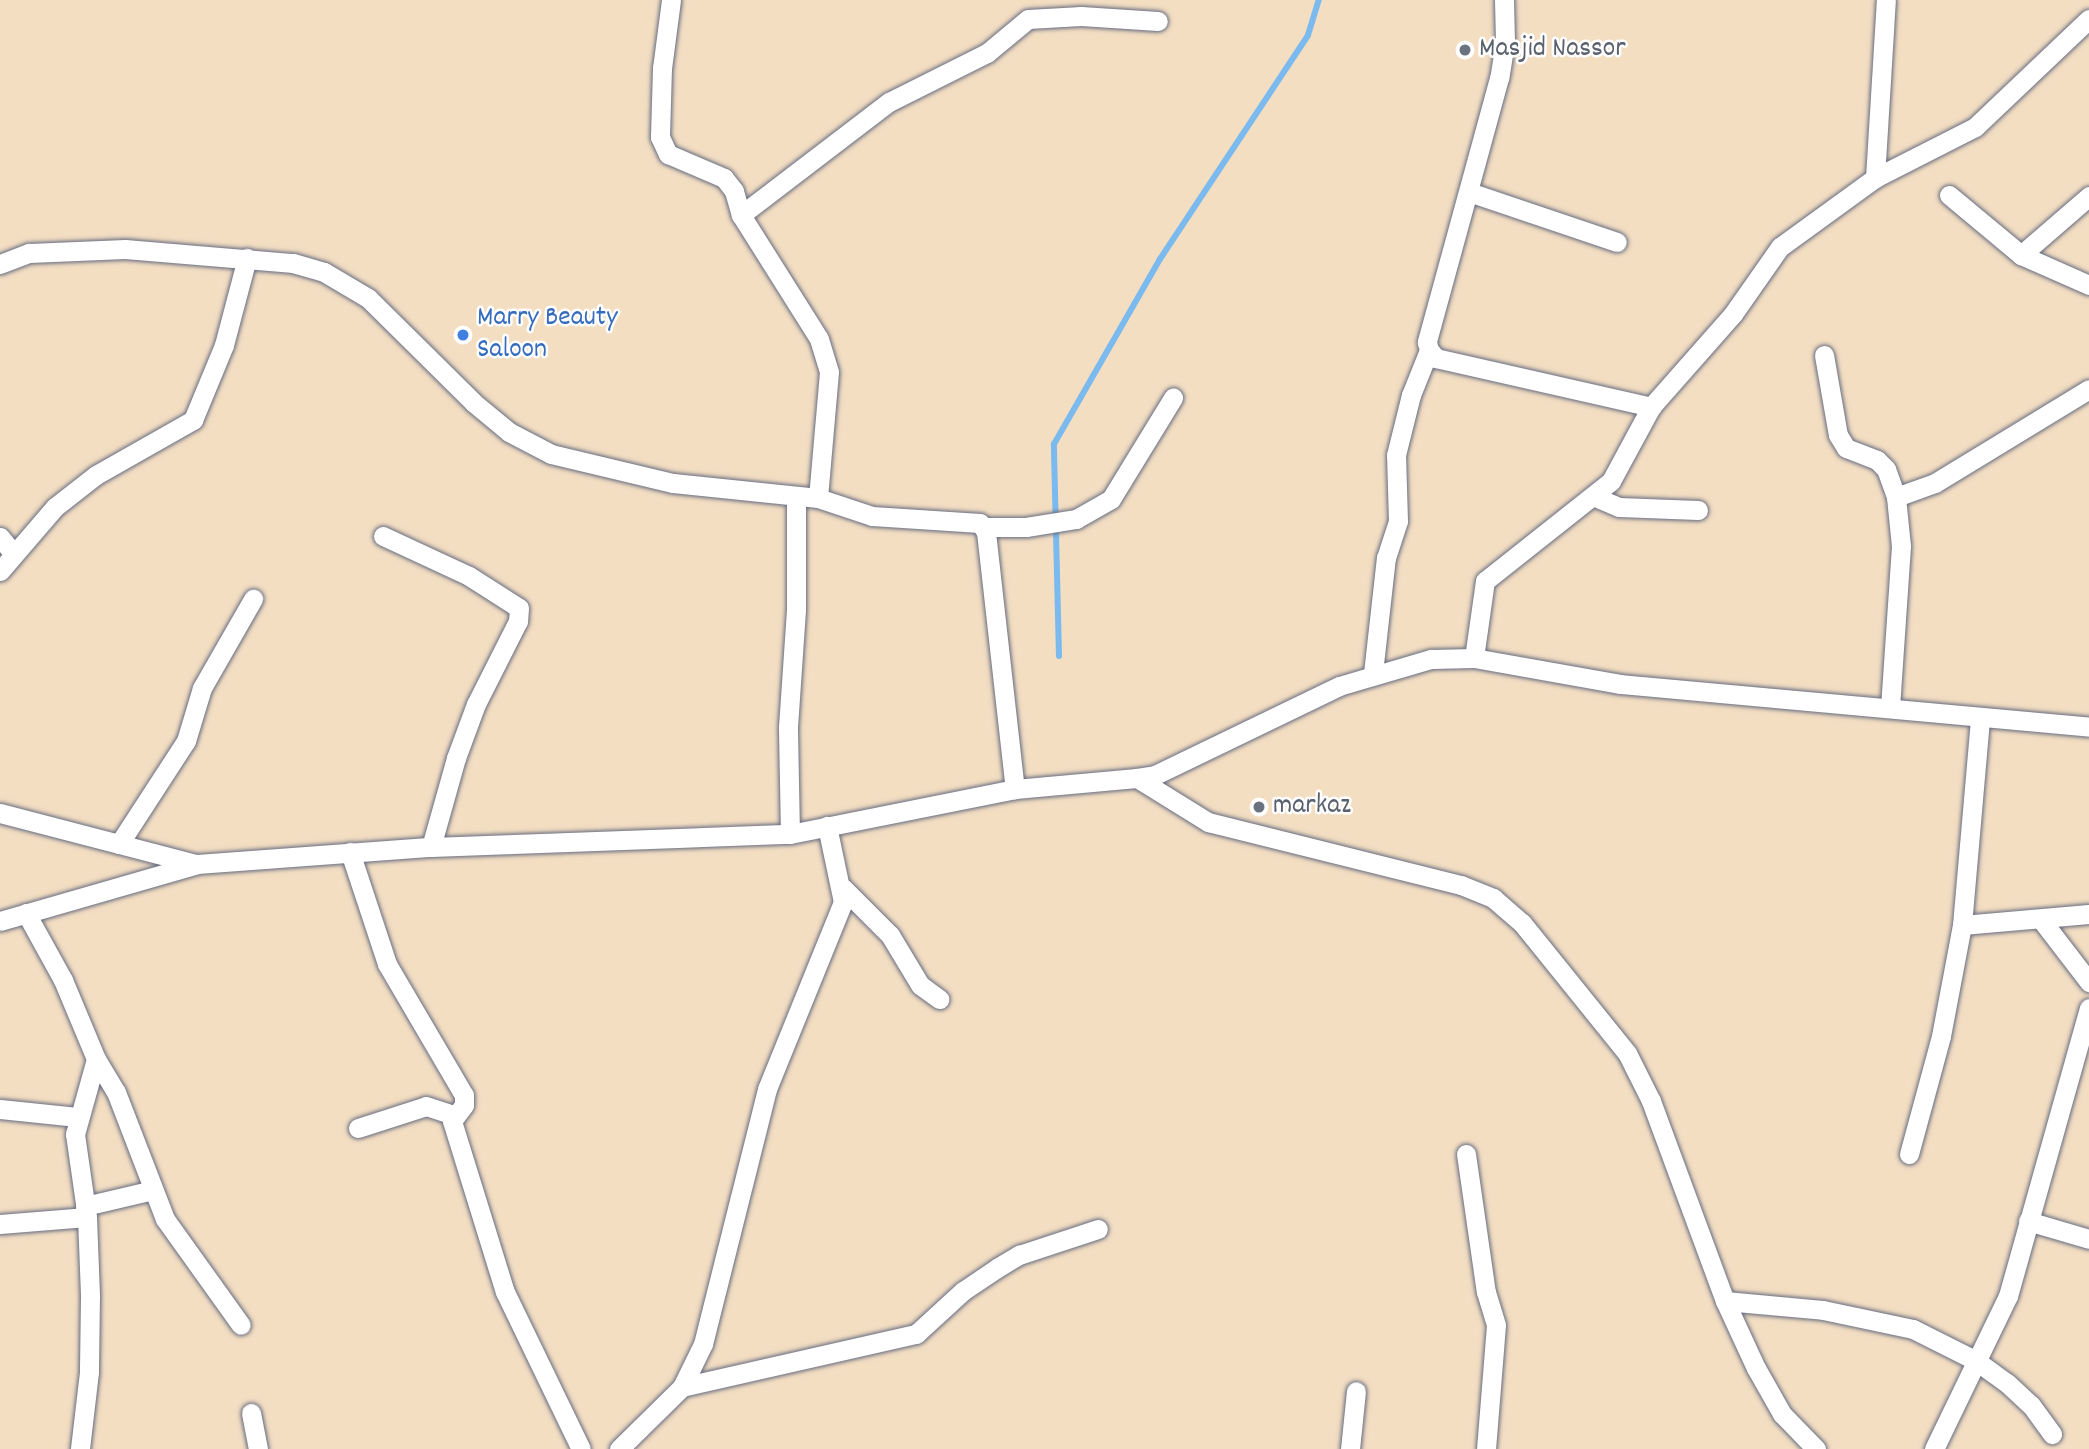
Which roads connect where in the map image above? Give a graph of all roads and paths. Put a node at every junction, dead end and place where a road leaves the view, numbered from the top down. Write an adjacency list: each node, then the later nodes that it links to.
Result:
1 (671, 0): 10 (street)
2 (1504, 0): 7 (street)
3 (1886, 0): 6 (street)
4 (2089, 19): 6 (street)
5 (1158, 21): 10 (street)
6 (1875, 178): 20 (street)
7 (1469, 192): 11 (street); 16 (street)
8 (1949, 195): 12 (street)
9 (2089, 196): 12 (street)
10 (741, 215): 24 (street)
11 (1617, 242)
12 (2021, 256): 15 (street)
13 (247, 258): 14 (street); 21 (street); 29 (street)
14 (0, 264)
15 (2089, 285)
16 (1429, 350): 20 (street); 33 (street)
17 (1824, 355): 23 (street)
18 (2089, 388): 23 (street)
19 (1173, 398): 26 (street)
20 (1651, 407): 22 (street)
21 (796, 496): 24 (street); 41 (street)
22 (1593, 496): 25 (street); 32 (street)
23 (1896, 496): 34 (street)
24 (818, 498): 26 (street)
25 (1698, 510)
26 (984, 527): 38 (street)
27 (383, 536): 43 (street)
28 (0, 537): 29 (street)
29 (14, 554): 30 (street)
30 (0, 571)
31 (253, 599): 42 (street)
32 (1474, 658): 33 (street); 34 (street)
33 (1373, 673): 37 (street)
34 (1891, 708): 35 (street)
35 (1980, 719): 36 (street); 51 (street)
36 (2089, 727)
37 (1137, 778): 38 (street); 68 (street)
38 (1014, 789): 40 (street)
39 (0, 813): 42 (street)
40 (827, 826): 41 (street); 46 (street)
41 (790, 834): 43 (street)
42 (119, 844): 45 (street)
43 (431, 847): 44 (street)
44 (349, 852): 45 (street); 57 (street)
45 (197, 864): 47 (street)
46 (843, 888): 53 (street); 71 (street)
47 (26, 913): 49 (street); 55 (street)
48 (2089, 914): 50 (street)
49 (0, 921)
50 (2043, 922): 51 (street); 52 (street)
51 (1962, 925): 61 (street)
52 (2089, 982)
53 (939, 999)
54 (2089, 1008): 64 (street)
55 (96, 1059): 58 (street); 62 (street)
56 (0, 1108): 58 (street)
57 (454, 1115): 59 (street); 77 (street)
58 (78, 1117): 63 (street)
59 (358, 1128)
60 (1466, 1154): 80 (street)
61 (1909, 1154)
62 (153, 1190): 63 (street); 69 (street)
63 (86, 1211): 65 (street); 75 (street)
64 (2028, 1221): 67 (street); 70 (street)
65 (0, 1224)
66 (1098, 1229): 71 (street)
67 (2089, 1239)
68 (1725, 1301): 70 (street); 81 (street)
69 (241, 1325)
70 (1975, 1360): 74 (street); 82 (street)
71 (682, 1387): 78 (street)
72 (1356, 1391): 79 (street)
73 (251, 1413): 76 (street)
74 (2052, 1434)
75 (80, 1449)
76 (258, 1449)
77 (581, 1449)
78 (619, 1449)
79 (1350, 1449)
80 (1486, 1449)
81 (1816, 1449)
82 (1934, 1449)

